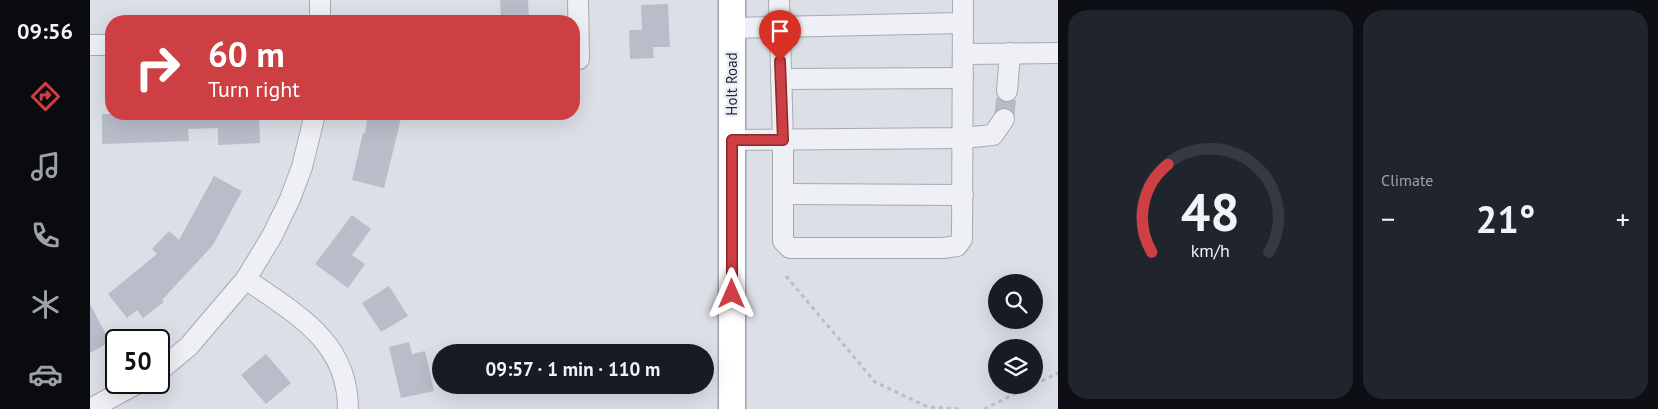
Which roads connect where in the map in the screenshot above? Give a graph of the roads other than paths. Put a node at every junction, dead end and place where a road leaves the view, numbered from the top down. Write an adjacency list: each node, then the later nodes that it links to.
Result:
1 (320, 0): 6 (street)
2 (578, 0): 7 (street)
3 (732, 0): 10 (main road, Holt Road)
4 (779, 0): 9 (street)
5 (963, 0): 8 (street)
6 (320, 15)
7 (578, 15)
8 (963, 23): 9 (street); 15 (street)
9 (779, 26): 10 (street); 17 (street)
10 (732, 28): 22 (main road, Holt Road)
11 (90, 45): 12 (street)
12 (105, 45)
13 (1010, 53): 14 (street); 15 (street); 18 (street)
14 (1058, 53)
15 (963, 54): 16 (street)
16 (963, 78): 17 (street); 21 (street)
17 (781, 79): 23 (street)
18 (1008, 91)
19 (1004, 119): 21 (street)
20 (314, 120): 26 (street)
21 (963, 138): 23 (street); 25 (street)
22 (732, 140): 23 (street); 31 (main road, Holt Road)
23 (783, 140): 24 (street)
24 (783, 194): 25 (street); 25 (street)
25 (963, 194)
26 (246, 279): 27 (street); 30 (street)
27 (170, 362)
28 (118, 394): 29 (street)
29 (90, 409)
30 (348, 409)
31 (732, 409)

